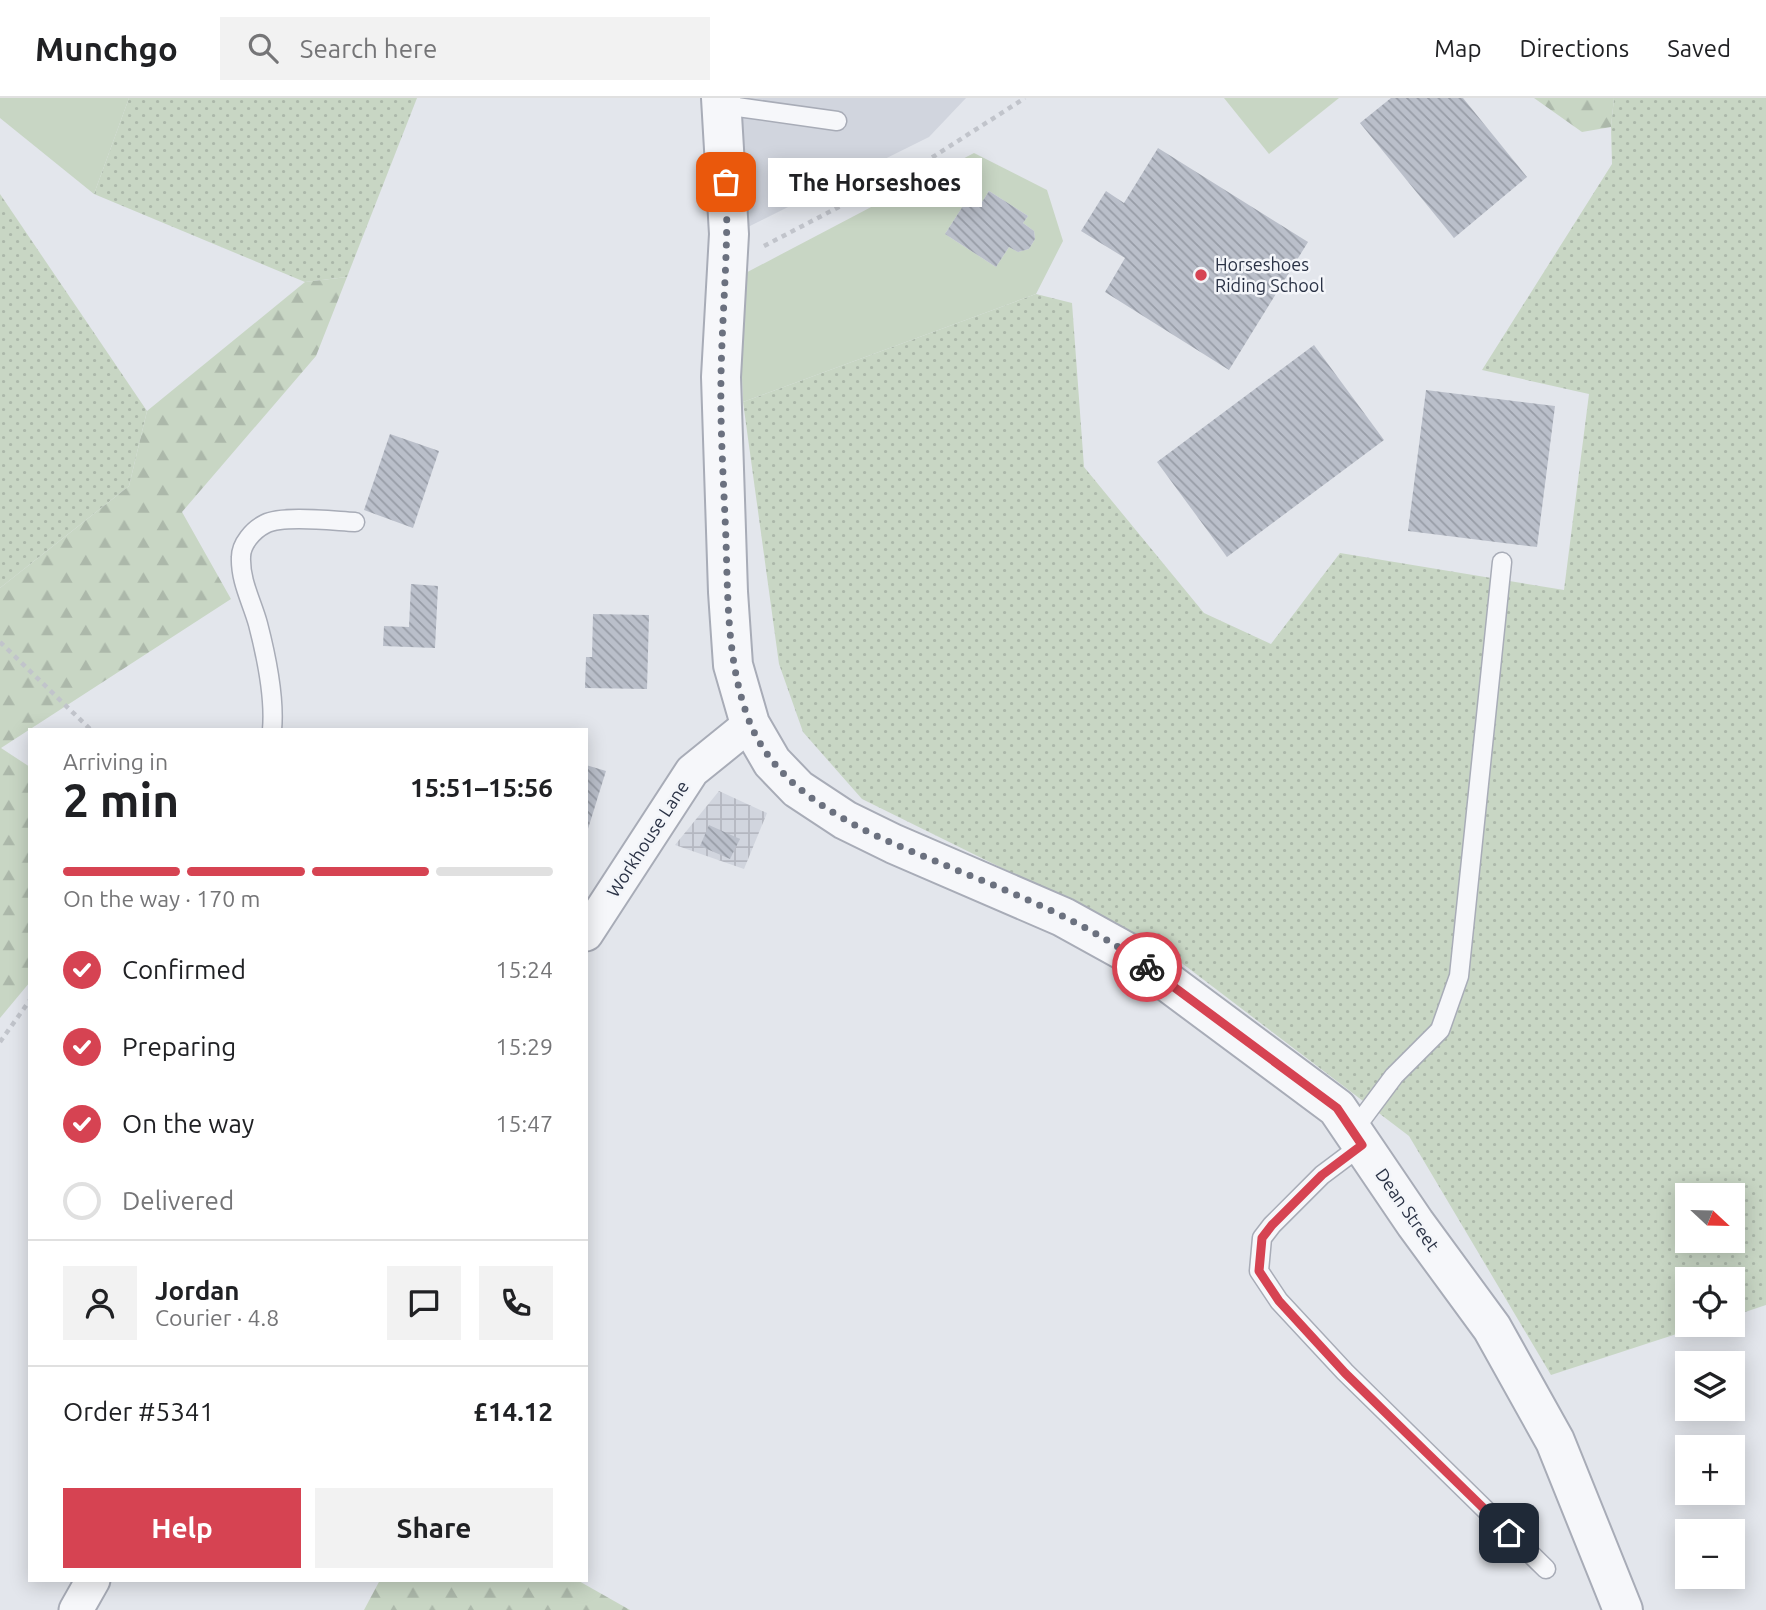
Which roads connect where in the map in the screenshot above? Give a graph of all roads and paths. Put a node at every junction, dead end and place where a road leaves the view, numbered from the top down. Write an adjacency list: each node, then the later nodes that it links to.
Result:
1 (1025, 98): 4 (path)
2 (722, 101): 3 (lane); 4 (street, Dean Street)
3 (837, 121)
4 (727, 266): 8 (street, Dean Street)
5 (355, 522): 10 (lane)
6 (1502, 562): 14 (lane)
7 (0, 642): 9 (path)
8 (750, 724): 11 (street, Workhouse Lane); 14 (street, Dean Street)
9 (90, 728)
10 (272, 728)
11 (588, 931)
12 (28, 1003): 13 (path)
13 (0, 1042)
14 (1357, 1138): 15 (lane); 18 (street, Dean Street)
15 (1546, 1569)
16 (92, 1582): 17 (street)
17 (76, 1610)
18 (1623, 1610)

